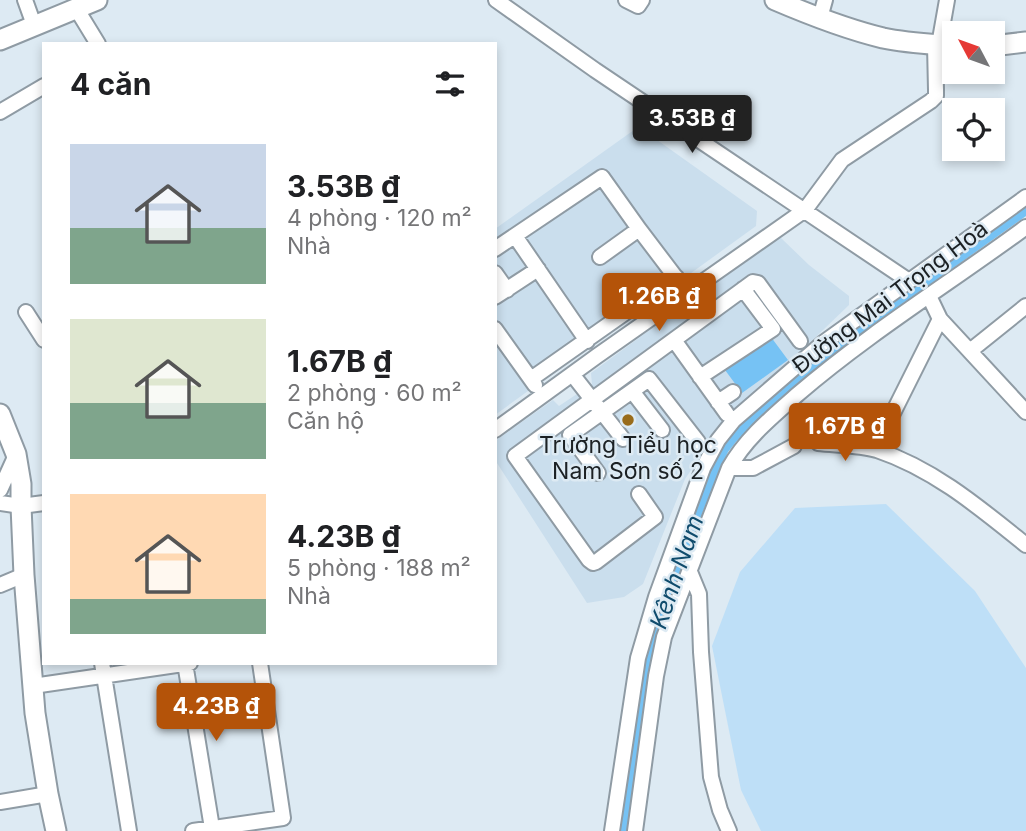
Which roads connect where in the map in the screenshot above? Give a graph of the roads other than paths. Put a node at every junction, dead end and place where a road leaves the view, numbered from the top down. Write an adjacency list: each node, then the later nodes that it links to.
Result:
1 (25, 0): 11 (street)
2 (97, 0): 8 (main road)
3 (496, 0): 20 (street)
4 (626, 0): 5 (street)
5 (642, 0)
6 (775, 0): 9 (main road)
7 (947, 0): 10 (street)
8 (76, 8): 11 (main road); 13 (street)
9 (822, 9): 15 (main road)
10 (945, 21)
11 (34, 25): 12 (main road)
12 (0, 40)
13 (97, 42)
14 (1026, 43): 16 (main road)
15 (942, 45): 20 (street)
16 (1005, 45)
17 (42, 87): 18 (street)
18 (0, 112)
19 (1026, 197): 28 (street, Đường Mai Trọng Hoà)
20 (805, 210): 28 (street); 30 (street)
21 (1026, 227): 32 (street)
22 (639, 229): 23 (street); 25 (street); 27 (street)
23 (515, 236): 24 (street); 26 (street)
24 (497, 248)
25 (600, 257)
26 (538, 269): 31 (street); 39 (street)
27 (676, 277): 30 (street); 39 (street)
28 (909, 281): 82 (street, Đường Mai Trọng Hoà)
29 (743, 289): 38 (street); 40 (street); 43 (street)
30 (688, 292): 42 (street)
31 (501, 293)
32 (929, 296): 35 (street); 60 (street)
33 (1026, 306): 41 (street)
34 (26, 312): 37 (street)
35 (940, 319): 41 (street); 58 (street)
36 (497, 332): 44 (street)
37 (42, 337)
38 (674, 340): 43 (street); 48 (street)
39 (587, 341): 44 (street)
40 (800, 341)
41 (970, 351): 50 (street)
42 (572, 374): 47 (street); 48 (street)
43 (700, 377): 46 (street)
44 (531, 379): 47 (street)
45 (632, 391): 49 (street); 53 (street); 55 (street)
46 (733, 393)
47 (542, 395): 52 (street)
48 (592, 399): 49 (street); 63 (street)
49 (602, 412): 54 (street); 61 (street)
50 (1026, 412)
51 (0, 414): 59 (main road)
52 (497, 429)
53 (662, 430)
54 (623, 439)
55 (698, 442)
56 (818, 443): 58 (street)
57 (794, 446): 60 (street)
58 (875, 449): 67 (street)
59 (16, 454): 62 (street); 66 (main road)
60 (729, 468): 68 (street)
61 (598, 473)
62 (0, 491)
63 (639, 494)
64 (0, 503): 66 (street)
65 (42, 503): 66 (street)
66 (21, 506): 69 (main road)
67 (1026, 545)
68 (690, 572): 83 (street); 84 (street)
69 (24, 575): 70 (street); 75 (main road)
70 (0, 585)
71 (163, 665): 74 (street)
72 (187, 665): 78 (street)
73 (260, 665): 78 (street)
74 (103, 670): 75 (street); 80 (street)
75 (33, 686): 76 (main road)
76 (48, 794): 77 (street); 79 (main road)
77 (0, 802)
78 (212, 828): 81 (street)
79 (56, 831)
80 (128, 831)
81 (193, 831)
82 (612, 831)
83 (635, 831)
84 (729, 831)

